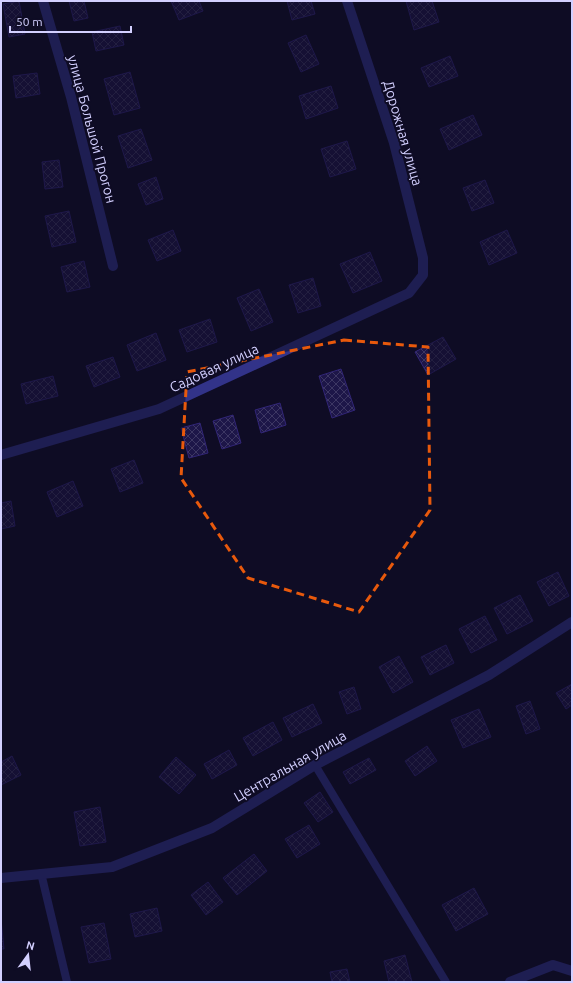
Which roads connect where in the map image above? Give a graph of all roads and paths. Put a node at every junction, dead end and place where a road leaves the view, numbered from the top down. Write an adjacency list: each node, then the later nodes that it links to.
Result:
1 (42, 1): 3 (street, улица Большой Прогон)
2 (347, 1): 4 (street, Дорожная улица)
3 (113, 266)
4 (423, 275): 5 (street, Садовая улица)
5 (1, 455)
6 (572, 622): 7 (street, Центральная улица)
7 (315, 765): 8 (street, Центральная улица); 12 (lane)
8 (41, 873): 9 (street, Центральная улица); 11 (lane)
9 (1, 878)
10 (572, 971): 13 (street)
11 (67, 982)
12 (446, 982)
13 (510, 982)

